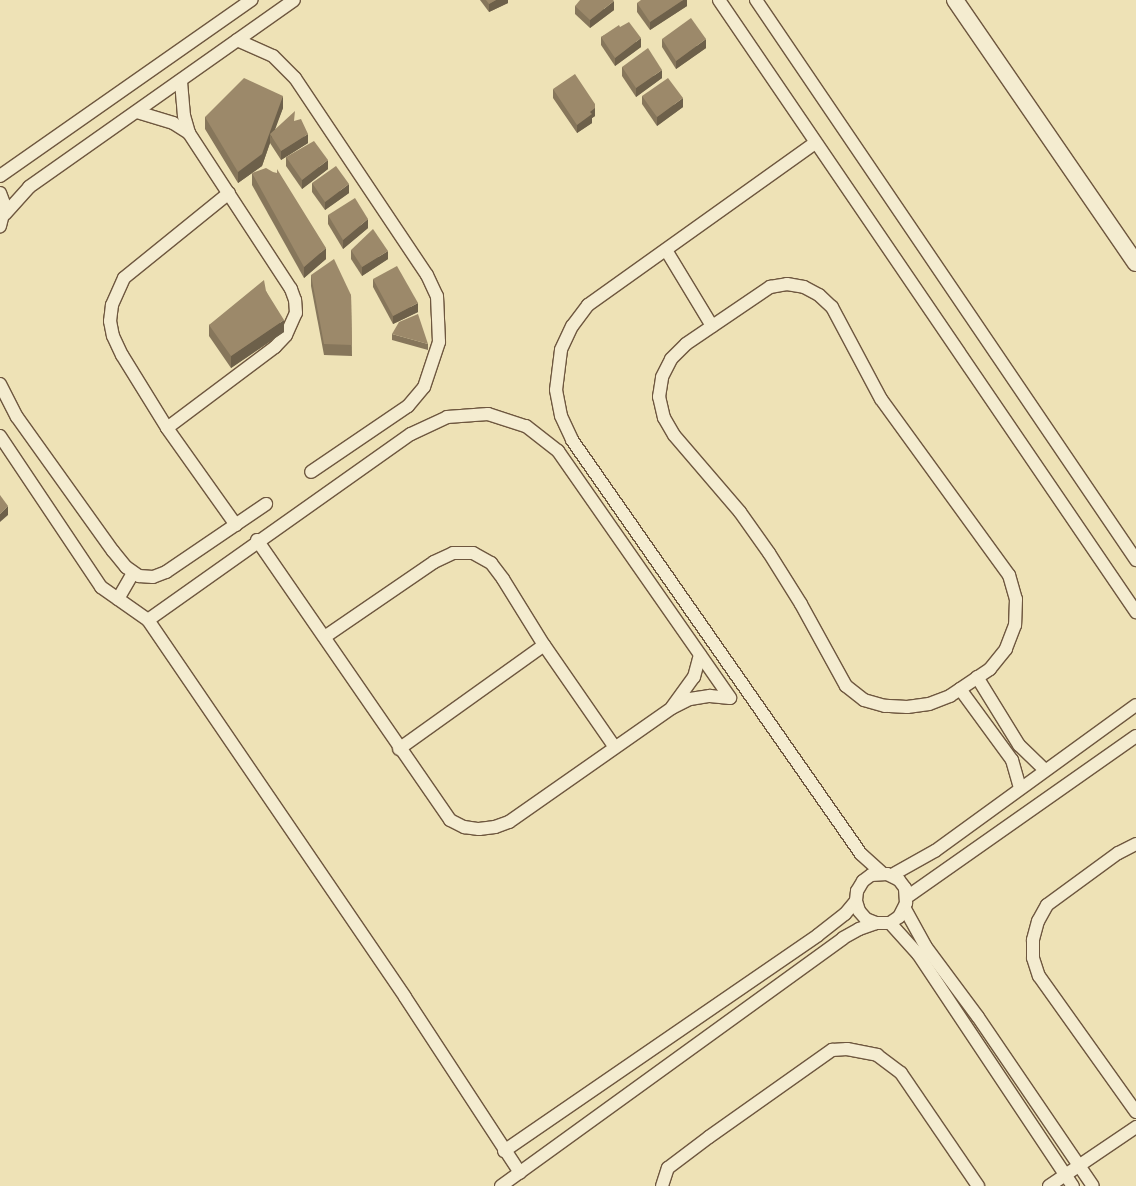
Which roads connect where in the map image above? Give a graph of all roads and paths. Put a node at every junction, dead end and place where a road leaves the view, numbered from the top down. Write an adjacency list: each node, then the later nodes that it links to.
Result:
1 (251, 0): 11 (street)
2 (294, 0): 6 (street)
3 (719, 0): 10 (street)
4 (756, 0): 26 (street)
5 (955, 0): 17 (street)
6 (237, 40): 7 (street); 22 (street)
7 (181, 80): 8 (street); 9 (street)
8 (137, 112): 9 (street); 14 (street)
9 (189, 133): 12 (street)
10 (815, 143): 16 (street); 29 (street)
11 (0, 176)
12 (229, 192): 20 (street); 20 (street)
13 (0, 193): 14 (street)
14 (4, 214): 15 (street)
15 (0, 226)
16 (666, 250): 18 (street); 44 (street)
17 (1136, 263)
18 (712, 326): 34 (street); 35 (street)
19 (0, 384): 27 (street)
20 (168, 428): 24 (street)
21 (0, 436): 28 (street)
22 (311, 472)
23 (266, 504): 24 (street)
24 (236, 525): 27 (street)
25 (257, 540): 30 (street); 31 (street); 33 (street)
26 (1136, 560)
27 (133, 573): 28 (street)
28 (118, 599): 30 (street)
29 (1136, 612)
30 (148, 620): 54 (street)
31 (326, 636): 32 (street); 40 (street)
32 (544, 645): 39 (street); 40 (street)
33 (700, 655): 37 (street); 37 (street)
34 (977, 678): 35 (street); 41 (street)
35 (960, 689): 42 (street)
36 (1136, 705): 41 (street)
37 (672, 708): 39 (street)
38 (1136, 736): 45 (street)
39 (614, 746): 40 (street)
40 (399, 749)
41 (1045, 770): 42 (street)
42 (1020, 788): 44 (street)
43 (1136, 844): 52 (street)
44 (887, 874): 45 (street); 46 (street)
45 (907, 897): 47 (street)
46 (856, 901): 49 (street); 54 (street)
47 (905, 909): 48 (street); 50 (street)
48 (890, 922): 49 (street); 51 (street)
49 (876, 923): 56 (street)
50 (934, 958): 51 (street); 55 (street)
51 (924, 965): 57 (street)
52 (1136, 1112)
53 (1136, 1127): 55 (street)
54 (504, 1151): 56 (street)
55 (1079, 1166): 57 (street); 63 (street)
56 (520, 1173): 58 (street)
57 (1065, 1175): 61 (street); 62 (street)
58 (501, 1186)
59 (662, 1186): 60 (street)
60 (978, 1186)
61 (1049, 1186)
62 (1073, 1186)
63 (1093, 1186)

